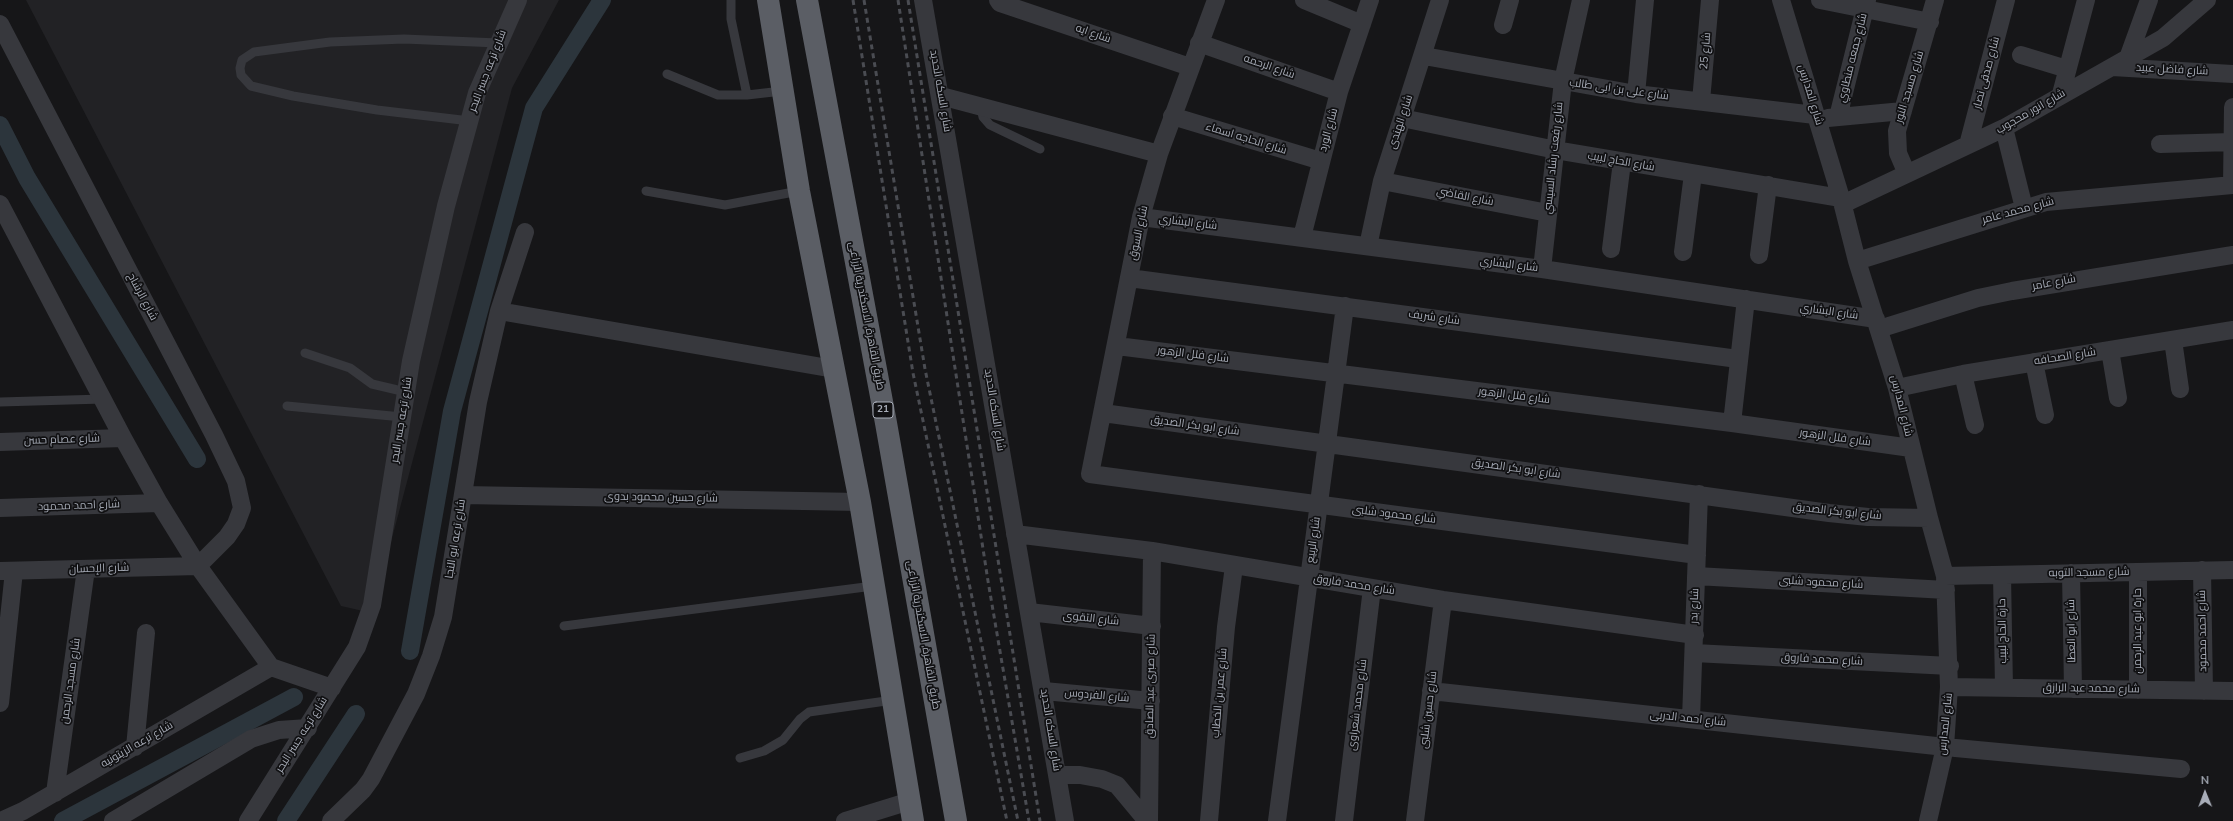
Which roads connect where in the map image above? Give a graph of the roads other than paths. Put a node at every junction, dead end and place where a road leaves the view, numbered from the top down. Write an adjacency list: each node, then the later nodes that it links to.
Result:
1 (518, 0): 27 (street, شارع ترعه جسر البحر)
2 (731, 0): 42 (lane)
3 (768, 0): 38 (highway)
4 (807, 0): 174 (highway, طريق القاهرة, الاسكندرية الزراعى / 21)
5 (923, 0): 43 (street, شارع السكه الحديد)
6 (998, 0): 32 (street, شارع ايه)
7 (1304, 0): 25 (street)
8 (1370, 0): 25 (street, شارع الورد)
9 (1440, 0): 30 (street, شارع الهندى)
10 (1510, 0): 26 (street)
11 (1581, 0): 37 (street, شارع رفعت رشاد السيسي)
12 (1645, 0): 40 (street)
13 (1710, 0): 44 (street, شارع 25)
14 (1781, 0): 49 (street, شارع المدارس)
15 (1820, 0): 22 (street)
16 (1935, 0): 23 (street, شارع مسجد النور)
17 (2006, 0): 56 (street, شارع صدقى نصار)
18 (2086, 0): 34 (street)
19 (2149, 0): 31 (street)
20 (2207, 0): 31 (street, شارع انور محجوب)
21 (1213, 1): 28 (street, شارع السوق)
22 (1866, 4): 23 (street); 50 (street, شارع جمعه منطاوي)
23 (1930, 22): 47 (street, شارع مسجد النور)
24 (0, 24): 125 (street, شارع الرشاح)
25 (1362, 24): 39 (street, شارع الورد)
26 (1503, 25)
27 (498, 43): 52 (street, شارع ترعه جسر البحر); 52 (lane)
28 (1199, 43): 32 (street, شارع السوق); 39 (street, شارع الرحمه)
29 (2021, 55): 34 (street)
30 (1424, 56): 37 (street, شارع على بن ابى طالب); 51 (street, شارع الهندى)
31 (2128, 58): 33 (street, شارع انور محجوب)
32 (1190, 67): 48 (street, شارع السوق)
33 (2111, 67): 36 (street, شارع فاضل عبيد); 41 (street, شارع انور محجوب)
34 (2067, 69): 41 (street)
35 (668, 74): 42 (lane)
36 (2233, 74)
37 (1563, 82): 40 (street, شارع على بن ابى طالب); 58 (street, شارع رفعت رشاد السيسي)
38 (782, 91): 42 (lane); 68 (highway)
39 (1339, 92): 60 (street, شارع الورد)
40 (1636, 94): 44 (street, شارع على بن ابى طالب)
41 (2061, 94): 53 (street, شارع انور محجوب)
42 (747, 95)
43 (941, 96): 45 (street); 122 (street, شارع السكه الحديد)
44 (1702, 101): 49 (street, شارع على بن ابى طالب)
45 (981, 107): 57 (lane); 59 (street)
46 (2233, 107): 54 (street)
47 (1903, 111): 50 (street, شارع على بن ابى طالب); 63 (street, شارع مسجد النور)
48 (1172, 116): 59 (street, شارع السوق); 60 (street, شارع الحاجه اسماء)
49 (1816, 117): 50 (street, شارع على بن ابى طالب); 69 (street, شارع المدارس)
50 (1838, 117)
51 (1402, 118): 58 (street, شارع الحاج لبيب); 64 (street, شارع الهندى)
52 (470, 121): 100 (street, شارع ترعه جسر البحر)
53 (2004, 128): 56 (street, شارع انور محجوب); 71 (street)
54 (2232, 142): 55 (street); 65 (street)
55 (2160, 144)
56 (1968, 145): 63 (street, شارع انور محجوب)
57 (1040, 149)
58 (1556, 150): 61 (street, شارع الحاج لبيب); 72 (street, شارع رفعت رشاد السيسي)
59 (1159, 154): 73 (street, شارع السوق)
60 (1321, 161): 75 (street, شارع الورد)
61 (1622, 162): 62 (street, شارع الحاج لبيب); 77 (street)
62 (1693, 174): 66 (street, شارع الحاج لبيب); 78 (street)
63 (1907, 174): 69 (street, شارع انور محجوب)
64 (1382, 181): 72 (street, شارع القاضي); 76 (street, شارع الهندى)
65 (2232, 185): 71 (street, شارع محمد عامر)
66 (1768, 186): 69 (street, شارع الحاج لبيب); 79 (street)
67 (646, 191): 68 (lane)
68 (799, 191): 95 (highway)
69 (1842, 201): 81 (street, شارع المدارس)
70 (0, 204): 102 (street)
71 (2024, 208): 81 (street, شارع محمد عامر)
72 (1548, 213): 82 (street, شارع رفعت رشاد السيسي)
73 (1141, 217): 75 (street, شارع البشاري); 83 (street, شارع السوق)
74 (525, 232): 86 (street, شارع ترعه ابو النجا)
75 (1302, 237): 76 (street, شارع البشاري)
76 (1368, 246): 82 (street, شارع البشاري)
77 (1611, 249)
78 (1682, 252)
79 (1759, 255)
80 (2233, 255): 87 (street, شارع عامر)
81 (1857, 261): 87 (street, شارع المدارس)
82 (1542, 269): 84 (street, شارع البشاري)
83 (1130, 278): 85 (street, شارع شريف); 90 (street, شارع السوق)
84 (1746, 299): 87 (street, شارع البشاري); 93 (street)
85 (1345, 306): 93 (street, شارع شريف); 96 (street, شارع الربيع)
86 (499, 311): 95 (street); 116 (street, شارع ترعه ابو النجا)
87 (1877, 324): 98 (street, شارع المدارس)
88 (2233, 330): 89 (street, شارع الصحافه)
89 (2174, 340): 91 (street, شارع الصحافه); 99 (street)
90 (1117, 346): 96 (street, شارع فلل الزهور); 105 (street, شارع السوق)
91 (2110, 350): 94 (street, شارع الصحافه); 101 (street)
92 (305, 353): 100 (lane)
93 (1738, 358): 108 (street)
94 (2034, 362): 97 (street, شارع الصحافه); 106 (street)
95 (834, 369): 117 (highway)
96 (1336, 373): 108 (street, شارع فلل الزهور); 112 (street, شارع الربيع)
97 (1963, 374): 98 (street, شارع الصحافه); 109 (street)
98 (1897, 388): 113 (street, شارع المدارس)
99 (2180, 388)
100 (406, 392): 107 (street, شارع ترعه جسر البحر)
101 (2118, 398)
102 (103, 399): 103 (lane); 110 (street)
103 (0, 402)
104 (287, 406): 107 (lane)
105 (1103, 413): 112 (street, شارع ابو بكر الصديق); 114 (street, شارع السوق)
106 (2045, 415)
107 (402, 417): 149 (street, شارع ترعه جسر البحر)
108 (1732, 423): 113 (street, شارع فلل الزهور)
109 (1975, 425)
110 (123, 438): 111 (street, شارع عصام حسن); 118 (street)
111 (0, 442)
112 (1326, 444): 115 (street, شارع ابو بكر الصديق); 119 (street, شارع الربيع)
113 (1911, 448): 121 (street, شارع المدارس)
114 (1090, 474): 119 (street, شارع محمود شلبى)
115 (1699, 494): 121 (street, شارع ابو بكر الصديق); 124 (street, شارع بدر)
116 (463, 495): 117 (street, شارع حسين محمود بدوى); 172 (street, شارع ترعه ابو النجا)
117 (860, 502): 137 (highway)
118 (159, 503): 120 (street, شارع احمد محمود); 125 (street)
119 (1318, 505): 124 (street, شارع محمود شلبى); 135 (street, شارع الربيع)
120 (0, 508)
121 (1929, 518): 136 (street, شارع المدارس)
122 (1014, 534): 123 (street, شارع محمد فاروق); 140 (street, شارع السكه الحديد)
123 (1152, 551): 126 (street, شارع محمد فاروق); 142 (street, شارع صبرى عبد الصادق)
124 (1697, 554): 134 (street, شارع بدر)
125 (198, 566): 127 (street, شارع الإحسان); 147 (street)
126 (1234, 566): 135 (street, شارع محمد فاروق); 177 (street, شارع عمر بن الخطاب)
127 (86, 569): 130 (street, شارع الإحسان); 167 (street, شارع مسجد الرحمن)
128 (2202, 570): 129 (street, شارع مسجد التوبه); 131 (street, شارع مسجد التوبه); 155 (street, شارع احمد محمود)
129 (2233, 570)
130 (7, 571): 159 (street)
131 (2138, 572): 132 (street, شارع مسجد التوبه); 152 (street, حارة ابو عبد الرحمن)
132 (2071, 573): 133 (street, شارع مسجد التوبه); 151 (street, شارع ابو العطا)
133 (2002, 575): 136 (street, شارع مسجد التوبه); 150 (street, حارة الحاج لبيب)
134 (1696, 576): 136 (street, شارع محمود شلبى); 144 (street, شارع بدر)
135 (1308, 578): 138 (street, شارع محمد فاروق); 178 (street, شارع الربيع)
136 (1945, 583): 146 (street, شارع المدارس)
137 (873, 586): 141 (lane); 157 (highway)
138 (1372, 588): 139 (street, شارع محمد فاروق); 179 (street, شارع محمد شعراوى)
139 (1443, 600): 144 (street, شارع محمد فاروق); 154 (street, شارع حسين شلبى)
140 (1029, 612): 142 (street, شارع التقوى); 153 (street, شارع السكه الحديد)
141 (564, 626)
142 (1152, 626): 158 (street, شارع صبرى عبد الصادق)
143 (146, 633): 162 (street)
144 (1694, 635): 145 (street, شارع بدر)
145 (1694, 653): 146 (street, شارع محمد فاروق); 160 (street, شارع بدر)
146 (1950, 666): 148 (street, شارع المدارس)
147 (271, 667): 149 (street); 162 (street, شارع ترعه الزيتونيه)
148 (1949, 687): 150 (street, شارع محمد عبد الرازق); 163 (street, شارع المدارس)
149 (332, 688): 161 (street, شارع ترعه جسر البحر)
150 (2004, 688): 151 (street, شارع محمد عبد الرازق)
151 (2073, 689): 152 (street, شارع محمد عبد الرازق)
152 (2138, 690): 155 (street, شارع محمد عبد الرازق)
153 (1044, 691): 158 (street, شارع الفردوس); 166 (street, شارع السكه الحديد)
154 (1431, 691): 160 (street, شارع احمد الدربى); 180 (street, شارع حسين شلبى)
155 (2204, 691): 156 (street, شارع محمد عبد الرازق)
156 (2233, 691)
157 (893, 700): 164 (lane); 168 (highway)
158 (1151, 701): 176 (street, شارع صبرى عبد الصادق)
159 (0, 703)
160 (1691, 719): 163 (street, شارع احمد الدربى)
161 (308, 728): 170 (street); 171 (street, شارع ترعه جسر البحر)
162 (135, 747): 167 (street, شارع ترعه الزيتونيه)
163 (1945, 747): 165 (street, شارع احمد الدربى); 181 (street, شارع المدارس)
164 (740, 758)
165 (2182, 769)
166 (1057, 775): 175 (street, شارع السكه الحديد); 176 (street)
167 (55, 793): 169 (street, شارع ترعه الزيتونيه)
168 (911, 811): 173 (street)
169 (1, 821)
170 (113, 821)
171 (248, 821)
172 (331, 821)
173 (845, 821)
174 (956, 821)
175 (1065, 821)
176 (1148, 821)
177 (1209, 821)
178 (1277, 821)
179 (1344, 821)
180 (1415, 821)
181 (1928, 821)

